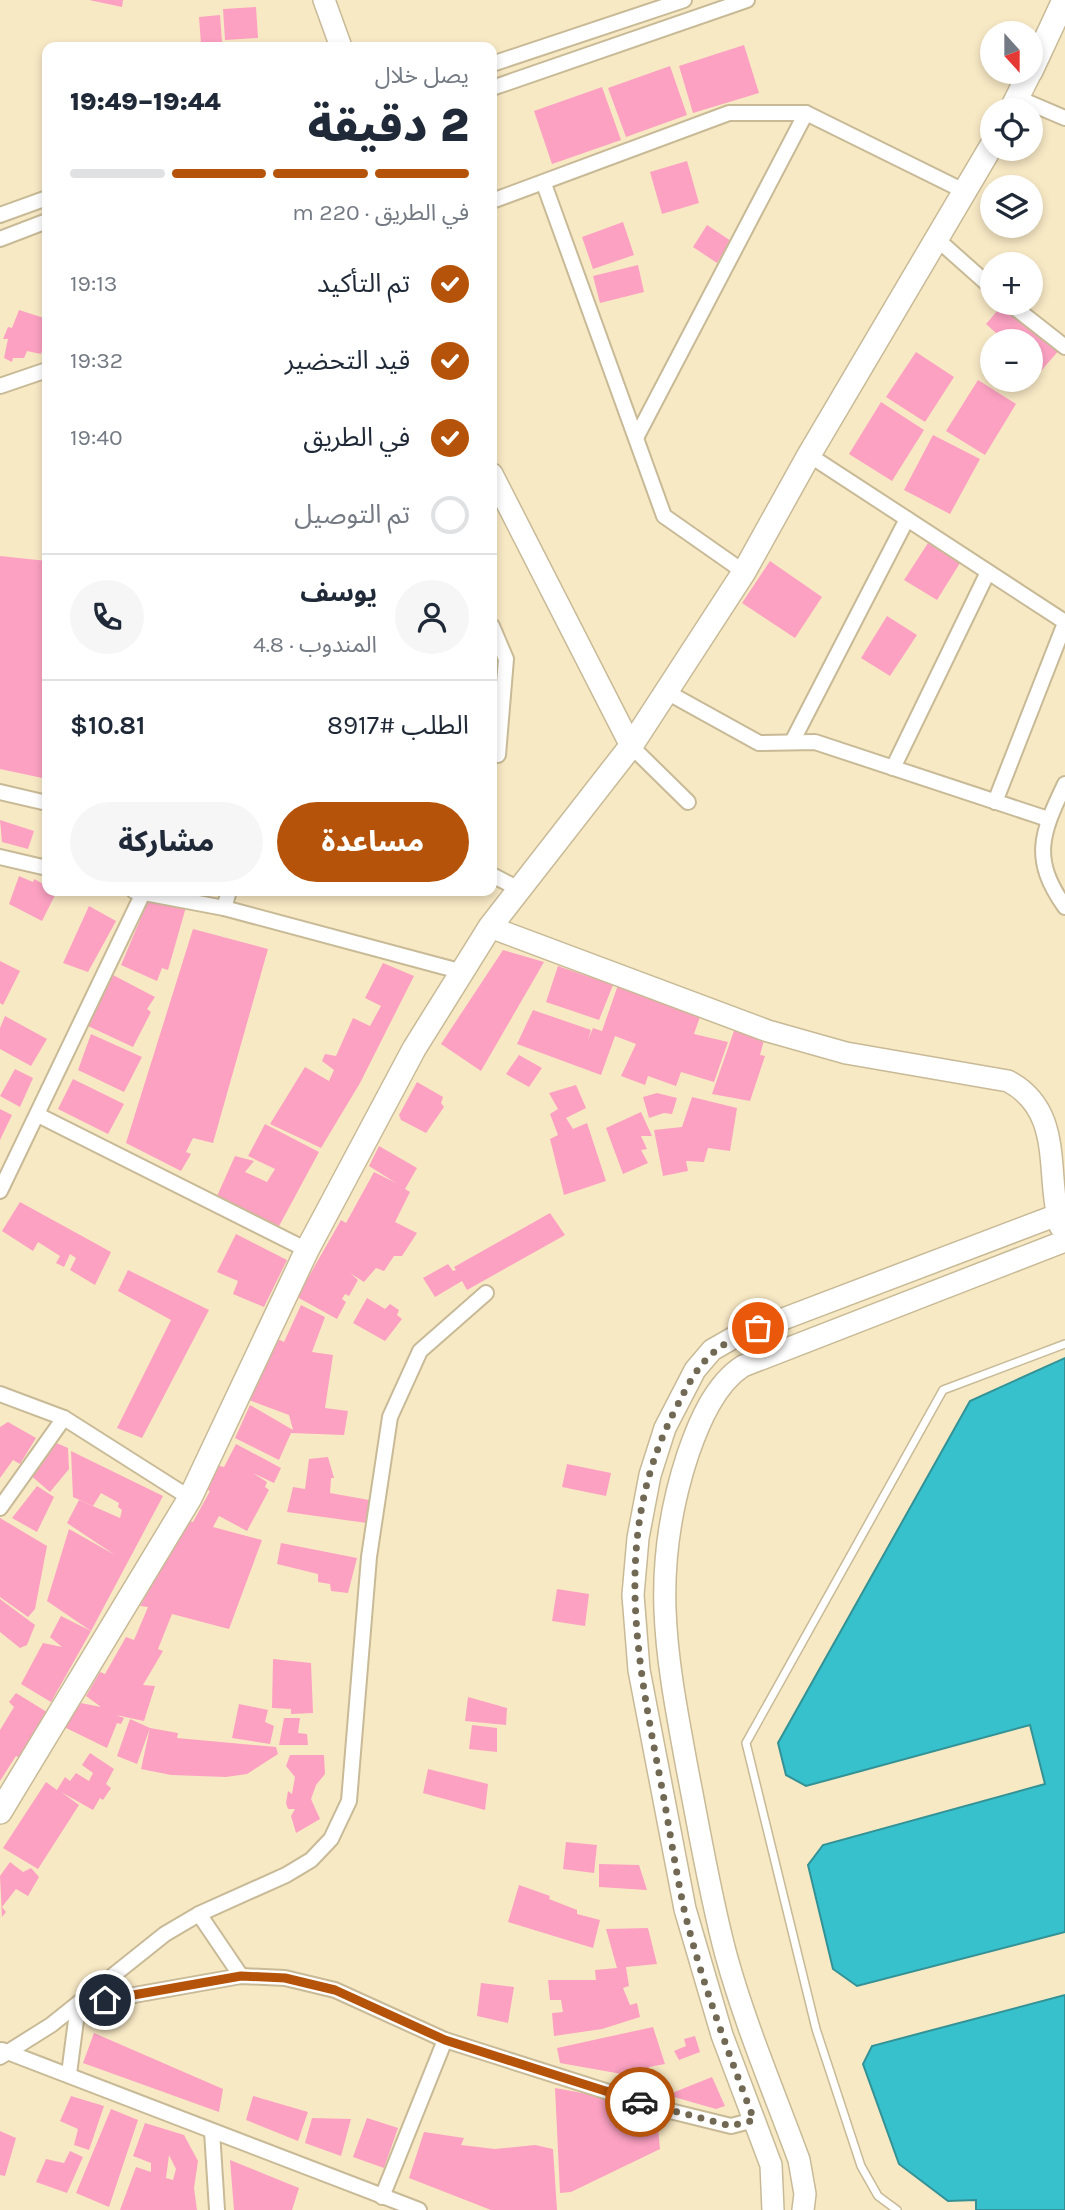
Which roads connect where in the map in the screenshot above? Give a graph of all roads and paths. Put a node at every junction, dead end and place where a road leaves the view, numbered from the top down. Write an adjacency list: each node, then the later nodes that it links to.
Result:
1 (324, 0): 5 (street)
2 (684, 0): 7 (street)
3 (747, 0): 8 (street)
4 (1064, 0): 6 (main road)
5 (339, 42)
6 (1043, 45)
7 (497, 62)
8 (497, 86)
9 (1043, 112): 11 (street)
10 (806, 113): 13 (street); 14 (street); 26 (street)
11 (1065, 118)
12 (983, 161): 14 (main road)
13 (544, 184): 15 (street); 26 (street)
14 (966, 191): 20 (main road)
15 (497, 199)
16 (42, 200): 17 (street)
17 (0, 215)
18 (42, 223): 19 (street)
19 (0, 239)
20 (938, 240): 21 (street); 27 (main road)
21 (980, 277)
22 (1024, 315): 23 (street)
23 (1065, 347)
24 (42, 372): 25 (street)
25 (0, 386)
26 (637, 436): 30 (street)
27 (809, 455): 29 (street); 30 (main road)
28 (497, 484): 36 (street)
29 (907, 519): 31 (street); 35 (street)
30 (744, 572): 34 (main road)
31 (988, 572): 32 (street); 38 (street)
32 (1065, 623): 43 (street)
33 (497, 638): 37 (street)
34 (665, 691): 35 (street); 36 (main road)
35 (792, 743): 38 (street)
36 (631, 746): 42 (street); 48 (main road)
37 (498, 755)
38 (892, 768): 43 (street)
39 (1065, 784): 44 (street)
40 (0, 792): 41 (street)
41 (42, 802)
42 (688, 802)
43 (995, 802): 44 (street)
44 (1048, 820): 52 (street)
45 (2, 861): 46 (street)
46 (42, 864)
47 (497, 878): 48 (street)
48 (521, 890): 54 (main road)
49 (136, 896): 56 (street)
50 (160, 896): 53 (street)
51 (228, 896): 53 (street)
52 (1065, 907)
53 (224, 908): 55 (street)
54 (490, 927): 55 (main road); 57 (street)
55 (463, 972): 63 (main road)
56 (38, 1115): 59 (street); 63 (street)
57 (1043, 1120): 58 (street); 61 (street)
58 (1065, 1148)
59 (6, 1166): 60 (street)
60 (0, 1191)
61 (1061, 1213): 62 (street); 77 (street)
62 (1065, 1242): 79 (street)
63 (307, 1250): 68 (main road)
64 (486, 1293): 71 (street)
65 (1065, 1344): 85 (lane)
66 (0, 1394): 67 (street)
67 (64, 1418): 68 (street); 69 (street)
68 (190, 1498): 70 (main road)
69 (0, 1508)
70 (0, 1812)
71 (199, 1914): 72 (street); 73 (street)
72 (241, 1976): 73 (street); 74 (street)
73 (78, 2004): 75 (street); 76 (street)
74 (445, 2040): 77 (street); 80 (street)
75 (3, 2053): 76 (street)
76 (69, 2074): 78 (street)
77 (754, 2120): 81 (street)
78 (212, 2131): 80 (street); 82 (street)
79 (803, 2184): 81 (street); 84 (street)
80 (382, 2197): 83 (street)
81 (774, 2200)
82 (216, 2210)
83 (419, 2210)
84 (803, 2210)
85 (897, 2210)

